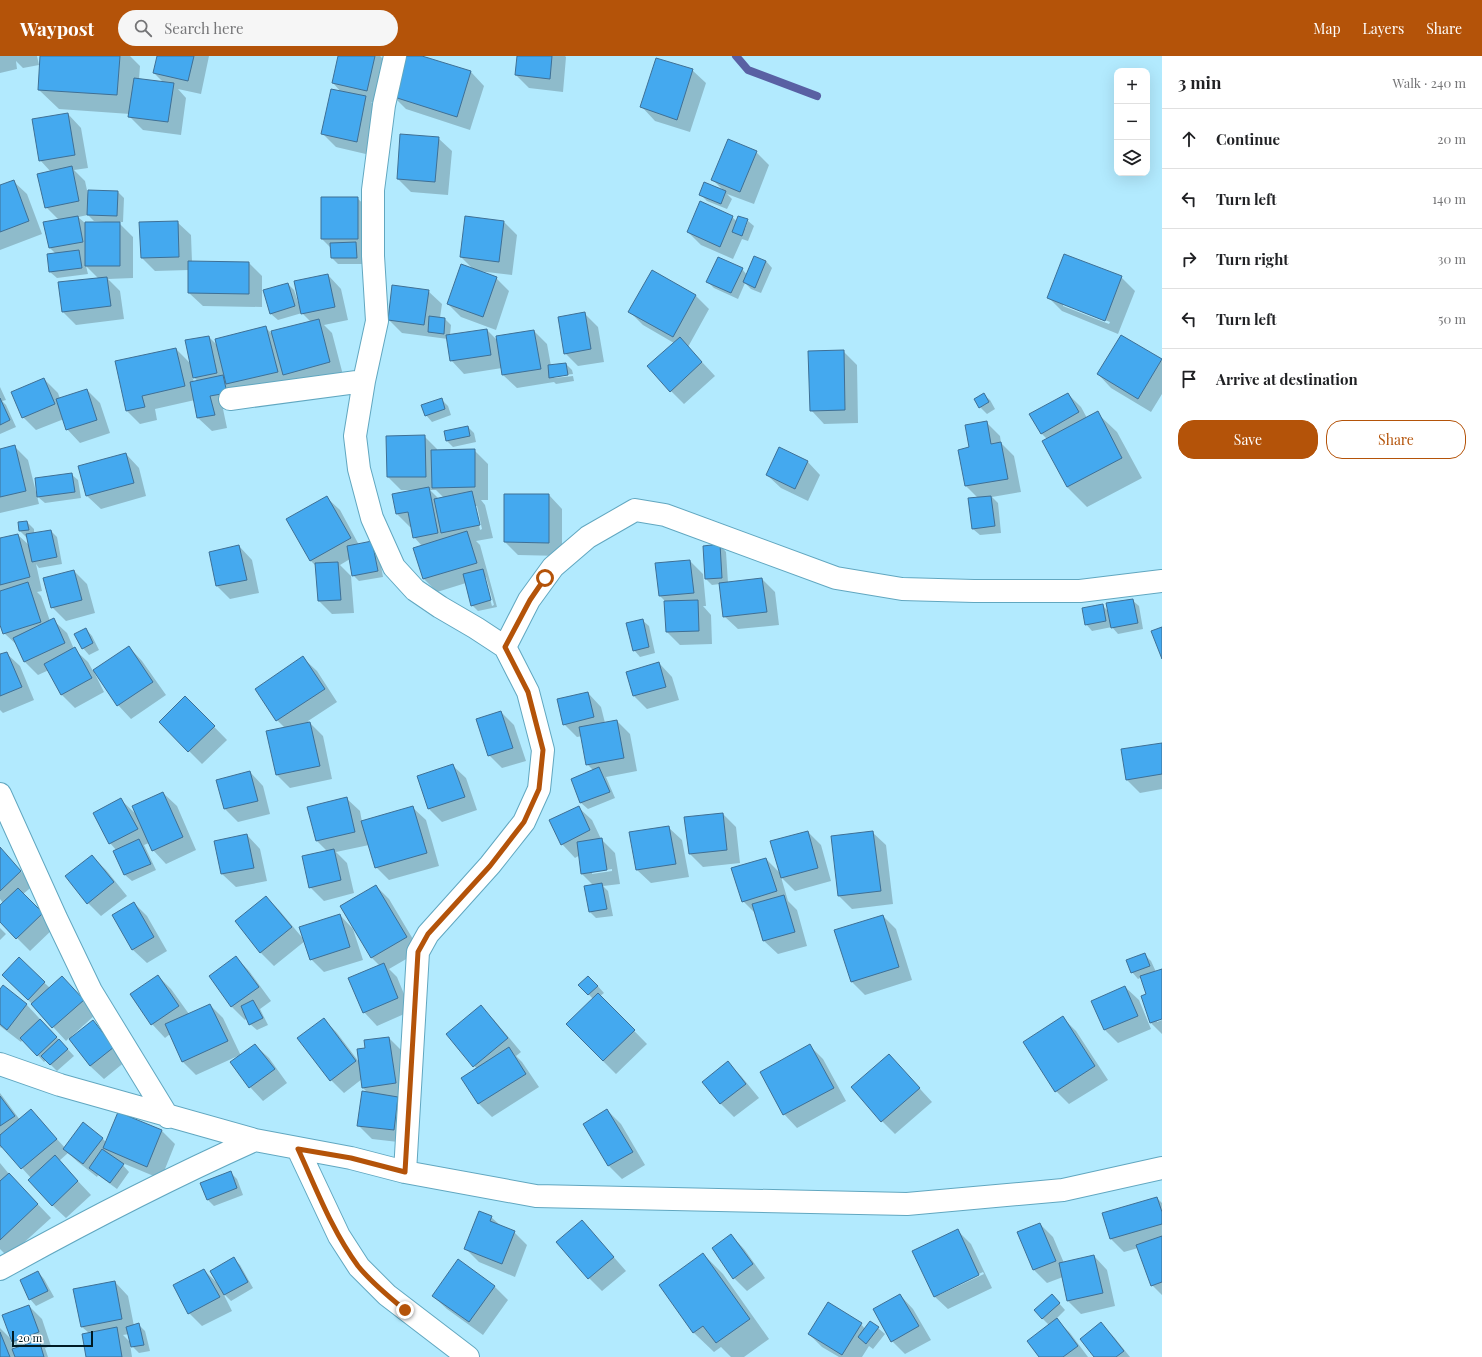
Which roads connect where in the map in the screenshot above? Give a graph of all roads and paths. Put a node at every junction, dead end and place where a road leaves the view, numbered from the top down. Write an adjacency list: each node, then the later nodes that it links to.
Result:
1 (395, 56): 2 (street)
2 (364, 381): 3 (street); 5 (street)
3 (230, 399)
4 (1162, 581): 5 (street)
5 (505, 647): 12 (street)
6 (0, 794): 8 (street)
7 (0, 1064): 8 (street)
8 (168, 1116): 9 (street)
9 (255, 1140): 10 (street); 13 (street)
10 (298, 1149): 12 (street); 14 (street)
11 (1162, 1168): 12 (street)
12 (405, 1172)
13 (0, 1269)
14 (468, 1357)

